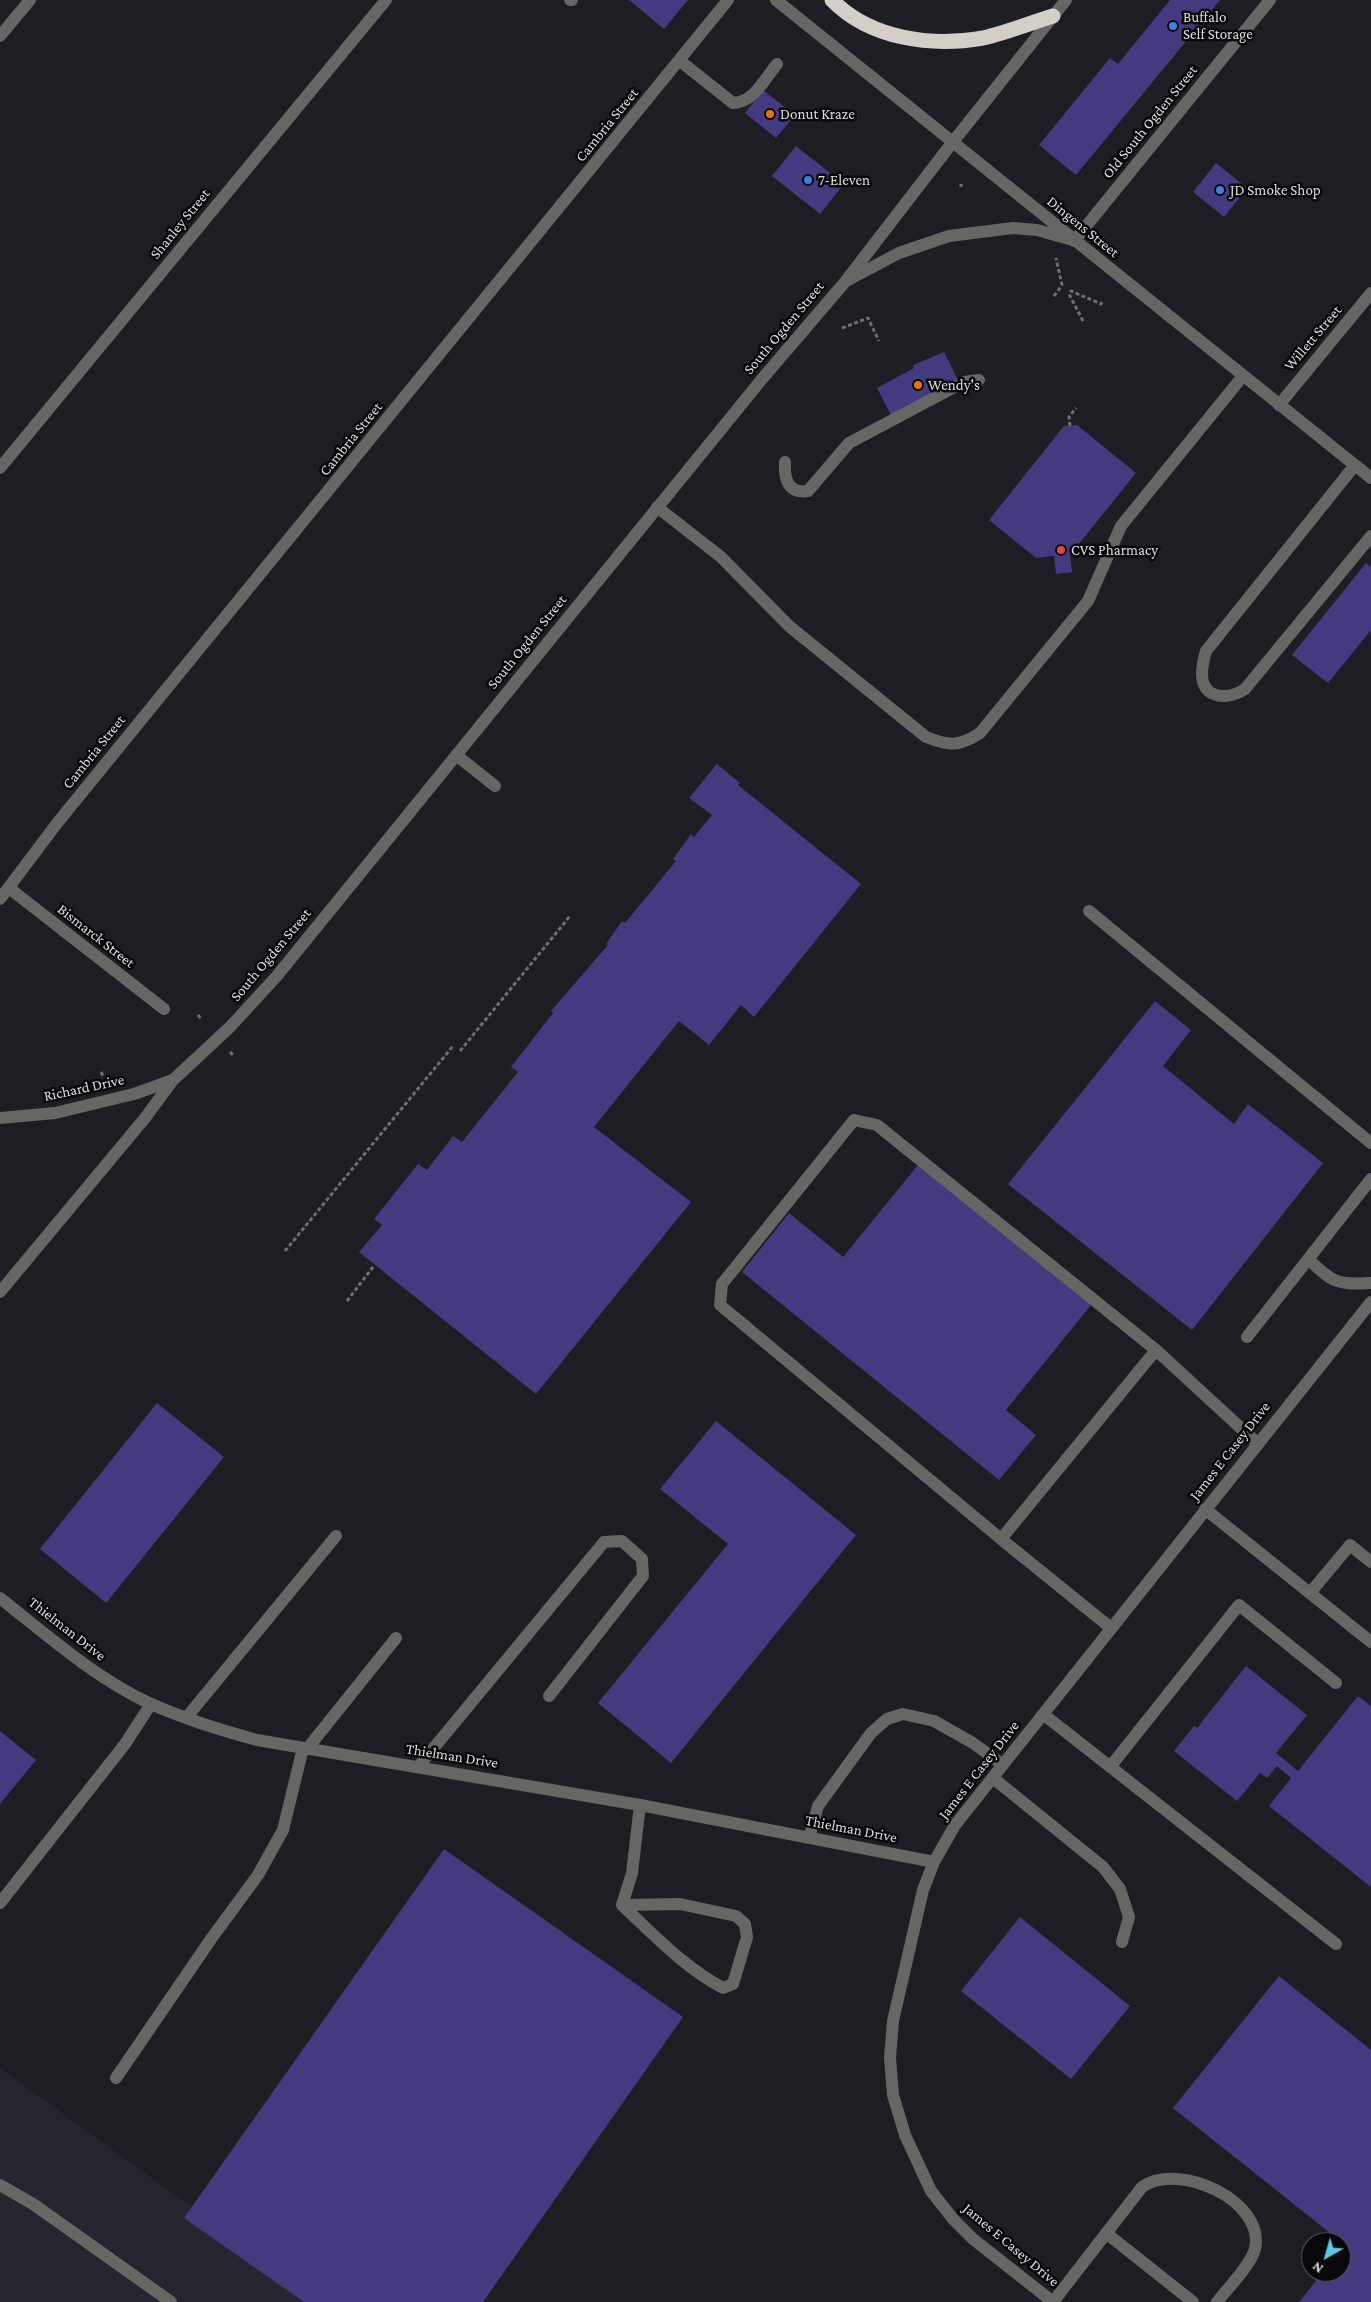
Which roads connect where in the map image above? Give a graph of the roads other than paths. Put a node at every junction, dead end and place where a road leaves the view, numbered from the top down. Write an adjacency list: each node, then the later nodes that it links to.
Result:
1 (30, 0): 9 (street)
2 (386, 0): 21 (street, Shanley Street)
3 (728, 0): 10 (street, Cambria Street)
4 (776, 0): 12 (street, Dingens Street)
5 (832, 0): 8 (highway)
6 (1066, 0): 8 (street, South Ogden Street)
7 (1270, 0): 13 (street, Old South Ogden Street)
8 (1053, 16): 12 (street, South Ogden Street)
9 (0, 36)
10 (680, 61): 11 (street); 27 (street, Cambria Street)
11 (776, 64)
12 (952, 143): 13 (street, Dingens Street); 14 (street, South Ogden Street)
13 (1074, 241): 14 (street); 16 (street, Dingens Street)
14 (845, 282): 23 (street, South Ogden Street)
15 (1371, 293): 18 (street, Willett Street)
16 (1243, 376): 18 (street, Dingens Street); 23 (street)
17 (979, 380): 19 (street)
18 (1279, 405): 20 (street, Dingens Street)
19 (785, 462)
20 (1354, 465): 22 (street, Dingens Street); 24 (street)
21 (0, 468)
22 (1371, 478)
23 (657, 507): 25 (street, South Ogden Street)
24 (1371, 536)
25 (456, 755): 26 (street); 31 (street, South Ogden Street)
26 (495, 786)
27 (9, 888): 28 (street, Cambria Street); 30 (street, Bismarck Street)
28 (0, 899)
29 (1089, 911): 33 (street)
30 (164, 1009)
31 (173, 1080): 32 (street, Richard Drive); 37 (street, South Ogden Street)
32 (0, 1118)
33 (1371, 1143)
34 (1371, 1179): 35 (street)
35 (1308, 1259): 36 (street); 39 (street)
36 (1371, 1283)
37 (1, 1290)
38 (1371, 1302): 41 (street, James E Casey Drive)
39 (1247, 1337)
40 (1156, 1350): 41 (street); 44 (street); 44 (street)
41 (1257, 1443): 42 (street, James E Casey Drive)
42 (1205, 1509): 46 (street); 48 (street, James E Casey Drive)
43 (336, 1536): 55 (street)
44 (1001, 1539): 48 (street)
45 (1371, 1562): 46 (street)
46 (1310, 1593): 50 (street)
47 (0, 1598): 53 (street, Thielman Drive)
48 (1111, 1628): 54 (street, James E Casey Drive)
49 (396, 1638): 56 (street)
50 (1371, 1642)
51 (1336, 1683): 58 (street)
52 (549, 1696): 59 (street)
53 (151, 1704): 55 (street, Thielman Drive); 64 (street)
54 (1043, 1714): 57 (street, James E Casey Drive); 58 (street)
55 (186, 1718): 56 (street, Thielman Drive)
56 (305, 1748): 59 (street, Thielman Drive); 68 (street)
57 (1003, 1765): 60 (street, James E Casey Drive); 62 (street)
58 (1110, 1766): 67 (street)
59 (418, 1767): 61 (street, Thielman Drive)
60 (993, 1778): 63 (street, James E Casey Drive); 66 (street)
61 (640, 1805): 62 (street, Thielman Drive); 65 (street)
62 (809, 1838): 63 (street, Thielman Drive)
63 (934, 1862): 71 (street, James E Casey Drive)
64 (0, 1903)
65 (622, 1905): 65 (street)
66 (1122, 1942)
67 (1336, 1944)
68 (116, 2078)
69 (0, 2186): 72 (street)
70 (1106, 2233): 74 (street); 75 (street); 76 (street)
71 (1041, 2292): 73 (street); 74 (street, James E Casey Drive)
72 (171, 2302)
73 (1032, 2302)
74 (1053, 2302)
75 (1193, 2302)
76 (1217, 2302)

